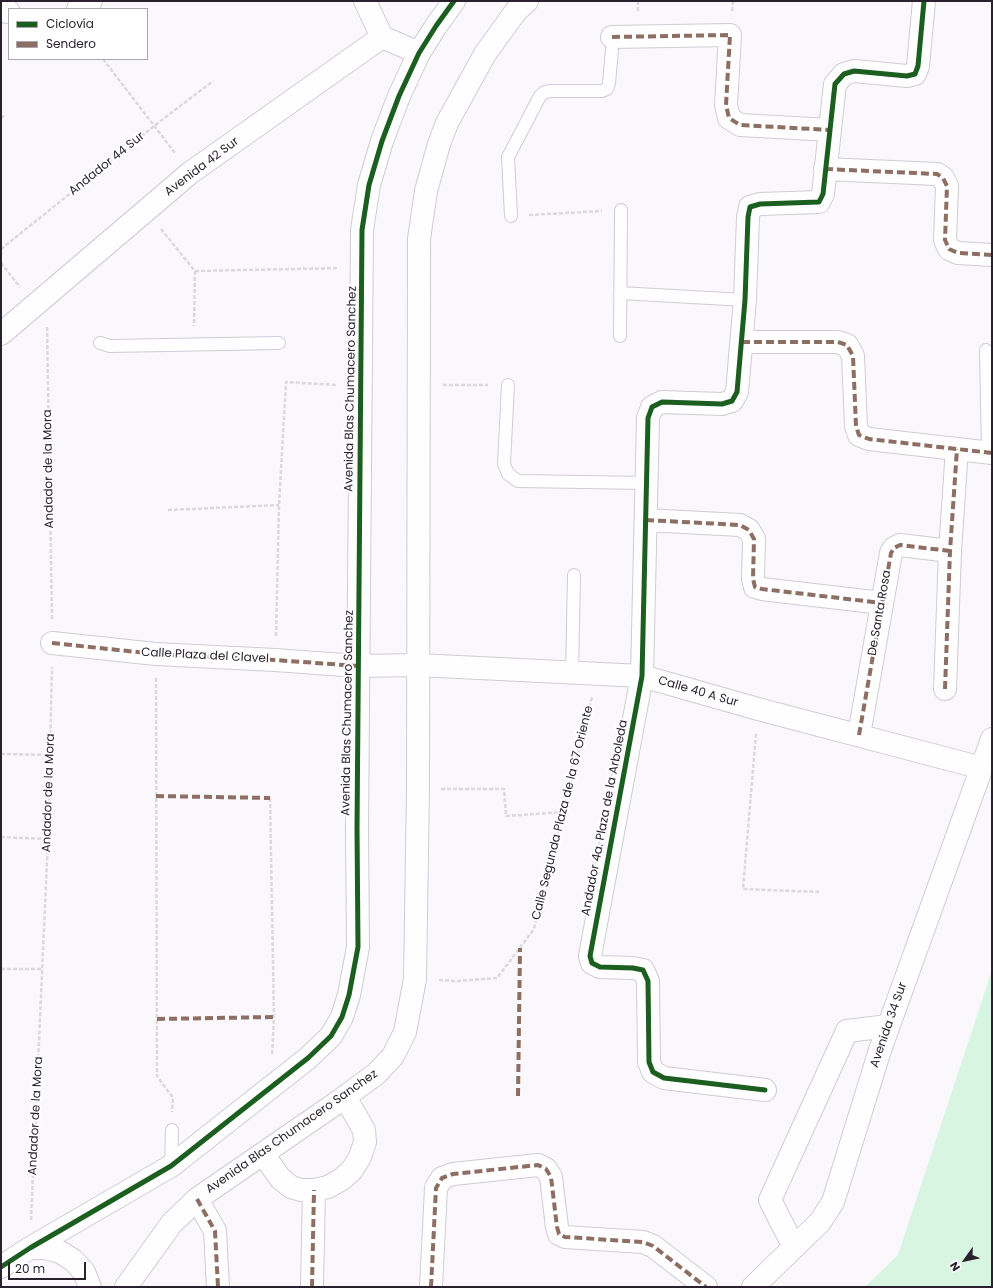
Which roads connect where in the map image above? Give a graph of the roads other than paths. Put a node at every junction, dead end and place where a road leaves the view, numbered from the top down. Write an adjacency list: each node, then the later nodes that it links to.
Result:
1 (91, 1): 6 (street)
2 (365, 1): 7 (street)
3 (454, 1): 9 (street, Avenida Blas Chumacero Sanchez)
4 (527, 1): 32 (street, Avenida Blas Chumacero Sanchez)
5 (924, 1): 10 (street)
6 (80, 8)
7 (382, 38): 9 (street); 17 (street, Avenida 42 Sur)
8 (612, 43): 10 (street); 13 (lane)
9 (418, 53): 33 (street, Avenida Blas Chumacero Sanchez)
10 (830, 130): 11 (street)
11 (826, 169): 14 (street); 16 (street)
12 (621, 210): 15 (lane)
13 (511, 216)
14 (992, 255)
15 (620, 293): 16 (lane); 18 (lane)
16 (745, 300): 19 (street)
17 (1, 334)
18 (620, 336)
19 (742, 342): 24 (street); 26 (street, Andador 4a. Plaza de la Arboleda)
20 (100, 343): 21 (lane)
21 (279, 343)
22 (986, 350): 25 (lane)
23 (508, 385): 26 (lane)
24 (957, 450): 25 (street); 28 (street)
25 (990, 453)
26 (647, 483): 27 (street, Andador 4a. Plaza de la Arboleda)
27 (646, 520): 30 (street); 35 (street, Andador 4a. Plaza de la Arboleda)
28 (950, 551): 30 (street, De Santa Rosa); 36 (street)
29 (574, 575): 34 (lane)
30 (882, 603): 37 (street, De Santa Rosa)
31 (52, 643): 33 (street, Calle Plaza del Clavel)
32 (418, 665): 33 (street, Calle 40 A Sur); 34 (street, Calle 40 A Sur); 42 (street, Avenida Blas Chumacero Sanchez)
33 (358, 666): 45 (street, Avenida Blas Chumacero Sanchez)
34 (572, 673): 35 (street, Calle 40 A Sur)
35 (642, 676): 37 (street, Calle 40 A Sur); 41 (street, Andador 4a. Plaza de la Arboleda)
36 (945, 689)
37 (859, 735): 39 (street, Calle 40 A Sur)
38 (992, 739): 39 (street, Avenida 34 Sur)
39 (982, 768): 40 (street, Avenida 34 Sur)
40 (888, 1026): 48 (street, Avenida 34 Sur); 48 (street)
41 (765, 1090)
42 (345, 1097): 44 (street, Avenida Blas Chumacero Sanchez); 46 (street)
43 (172, 1130): 45 (lane)
44 (264, 1154): 46 (street); 47 (street, Avenida Blas Chumacero Sanchez)
45 (171, 1166): 49 (street, Avenida Blas Chumacero Sanchez)
46 (314, 1190): 54 (street)
47 (197, 1199): 52 (street, Avenida Blas Chumacero Sanchez); 53 (street)
48 (794, 1247): 57 (street, Avenida 34 Sur)
49 (30, 1248): 50 (street, Avenida Blas Chumacero Sanchez); 51 (street)
50 (1, 1268)
51 (90, 1287)
52 (126, 1287)
53 (218, 1287)
54 (312, 1287)
55 (431, 1287): 56 (street)
56 (706, 1287)
57 (753, 1287)

